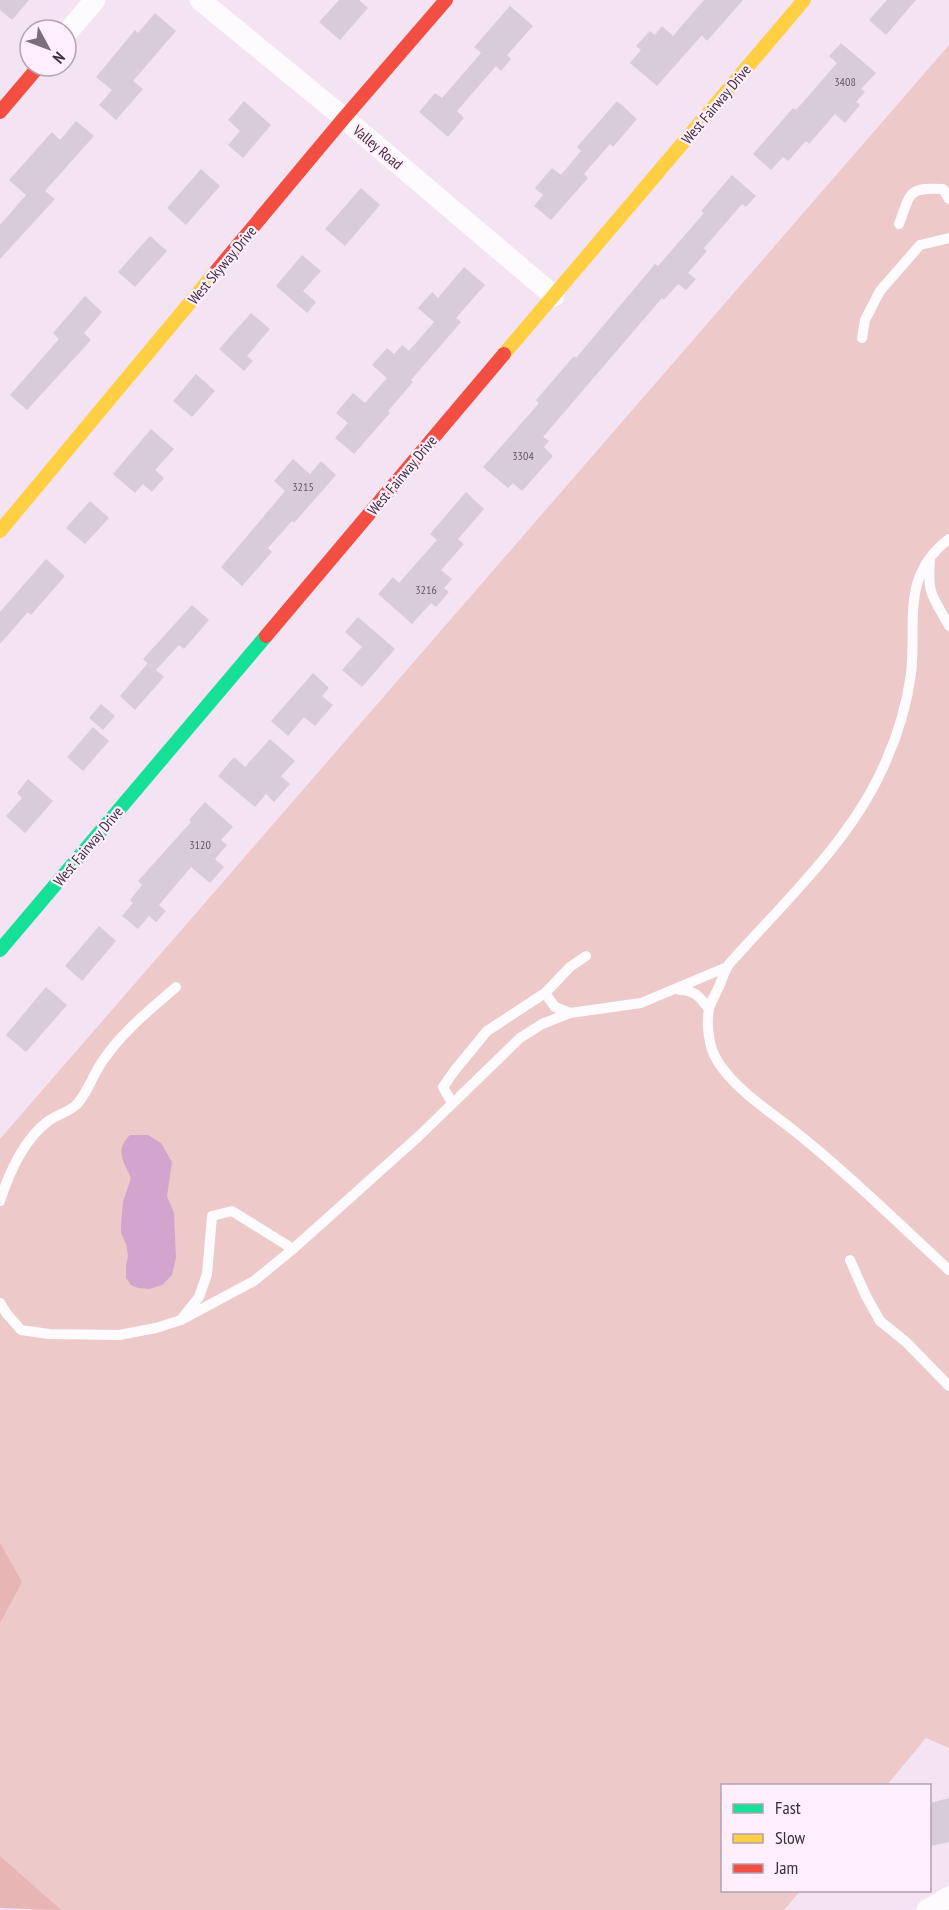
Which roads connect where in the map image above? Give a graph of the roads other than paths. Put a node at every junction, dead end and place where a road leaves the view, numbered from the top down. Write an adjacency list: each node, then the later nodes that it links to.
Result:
1 (95, 0): 5 (street)
2 (200, 0): 8 (street, Valley Road)
3 (446, 0): 8 (street, West Skyway Drive)
4 (804, 0): 12 (street, West Fairway Drive)
5 (78, 20)
6 (29, 78): 7 (street)
7 (0, 112)
8 (344, 118): 12 (street, Valley Road); 14 (street, West Skyway Drive)
9 (949, 199): 10 (lane)
10 (899, 224)
11 (949, 238): 13 (lane)
12 (554, 296): 18 (street, West Fairway Drive)
13 (862, 338)
14 (0, 531)
15 (949, 539): 16 (lane)
16 (930, 560): 17 (lane); 20 (lane)
17 (949, 626)
18 (0, 950)
19 (586, 956): 23 (lane)
20 (727, 967): 22 (lane); 24 (lane)
21 (176, 987): 27 (lane)
22 (676, 989): 24 (lane); 25 (lane)
23 (545, 993): 25 (lane); 26 (lane)
24 (709, 1009): 30 (lane)
25 (570, 1012): 26 (lane)
26 (452, 1103): 28 (lane)
27 (0, 1201)
28 (293, 1248): 32 (lane); 32 (lane)
29 (850, 1260): 33 (lane)
30 (949, 1270)
31 (0, 1303): 32 (lane)
32 (181, 1320)
33 (949, 1386)
34 (949, 1897): 35 (street)
35 (927, 1910)

